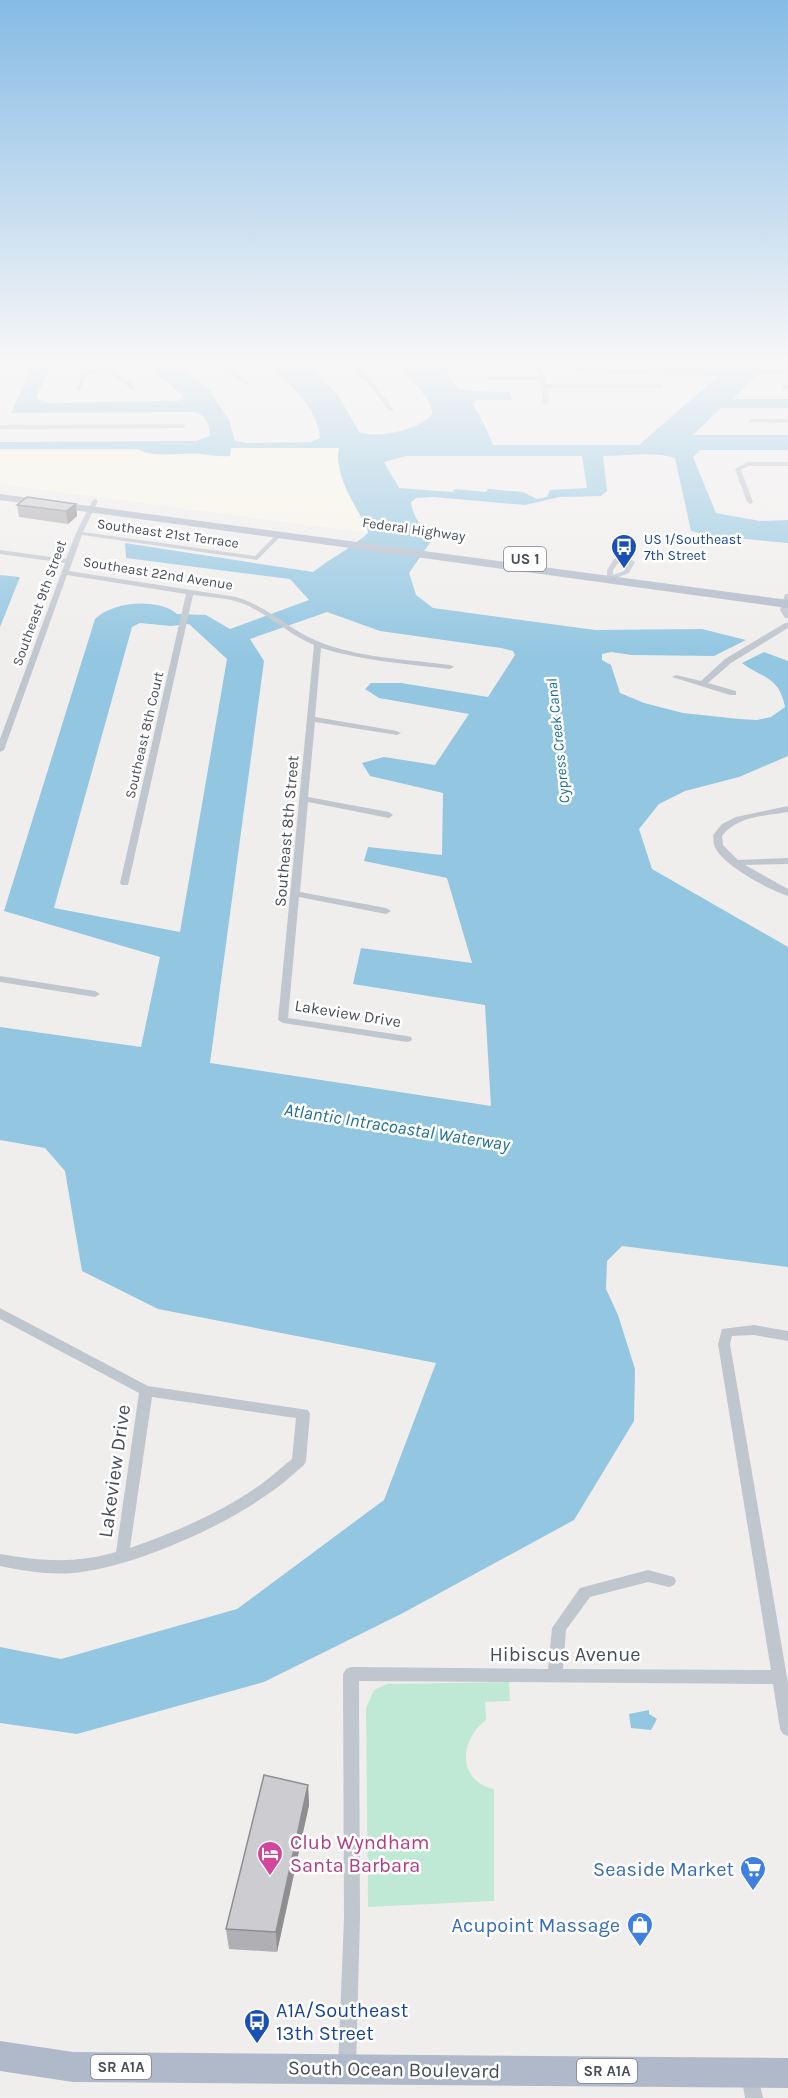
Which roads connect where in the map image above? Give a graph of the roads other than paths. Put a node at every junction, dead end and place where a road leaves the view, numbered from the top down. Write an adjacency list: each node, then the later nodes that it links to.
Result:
1 (788, 464): 4 (street)
2 (0, 488): 5 (main road, Federal Highway / US 1)
3 (0, 497): 5 (main road, Federal Highway / US 1)
4 (750, 502)
5 (92, 505): 6 (main road, Federal Highway / US 1); 6 (main road, Federal Highway / US 1); 7 (street, Southeast 9th Street)
6 (232, 524): 8 (main road, Federal Highway / US 1); 9 (main road, Federal Highway / US 1)
7 (79, 533): 8 (street, Southeast 21st Terrace); 11 (street, Southeast 9th Street)
8 (280, 534): 9 (main road, Federal Highway / US 1)
9 (353, 540): 13 (main road, Federal Highway / US 1)
10 (0, 552): 11 (street, Southeast 22nd Avenue)
11 (68, 561): 12 (street, Southeast 9th Street)
12 (64, 573): 14 (street, Southeast 22nd Avenue); 24 (street, Southeast 9th Street)
13 (610, 575): 15 (main road, Federal Highway / US 1); 15 (main road, Federal Highway / US 1)
14 (190, 592): 17 (street, Southeast 22nd Avenue); 30 (street, Southeast 8th Court)
15 (787, 602)
16 (788, 626): 20 (street)
17 (318, 644): 18 (street, Southeast 22nd Avenue); 22 (street, Southeast 8th Street)
18 (450, 667)
19 (676, 677): 20 (street)
20 (702, 684): 21 (street)
21 (733, 693)
22 (311, 719): 23 (street); 25 (street, Southeast 8th Street)
23 (397, 733)
24 (0, 750)
25 (304, 799): 27 (street); 32 (street, Southeast 8th Street)
26 (788, 809): 29 (street)
27 (389, 814)
28 (788, 861): 29 (street)
29 (734, 863): 31 (street)
30 (125, 883)
31 (788, 893)
32 (296, 894): 33 (street); 36 (street, Southeast 8th Street)
33 (386, 911)
34 (0, 979): 35 (street)
35 (95, 994)
36 (284, 1020): 37 (street, Lakeview Drive)
37 (407, 1040)
38 (0, 1313): 40 (street)
39 (788, 1336): 45 (street)
40 (146, 1391): 41 (street, Lakeview Drive); 41 (street)
41 (122, 1557): 42 (street)
42 (0, 1560)
43 (669, 1581): 44 (street)
44 (555, 1675): 45 (street, Hibiscus Avenue); 48 (street, Hibiscus Avenue)
45 (779, 1677): 46 (street)
46 (788, 1729)
47 (0, 2056): 48 (main road, South Ocean Boulevard / SR A1A)
48 (347, 2068): 50 (main road, South Ocean Boulevard / SR A1A)
49 (788, 2073): 50 (main road, South Ocean Boulevard / SR A1A)
50 (752, 2086)

